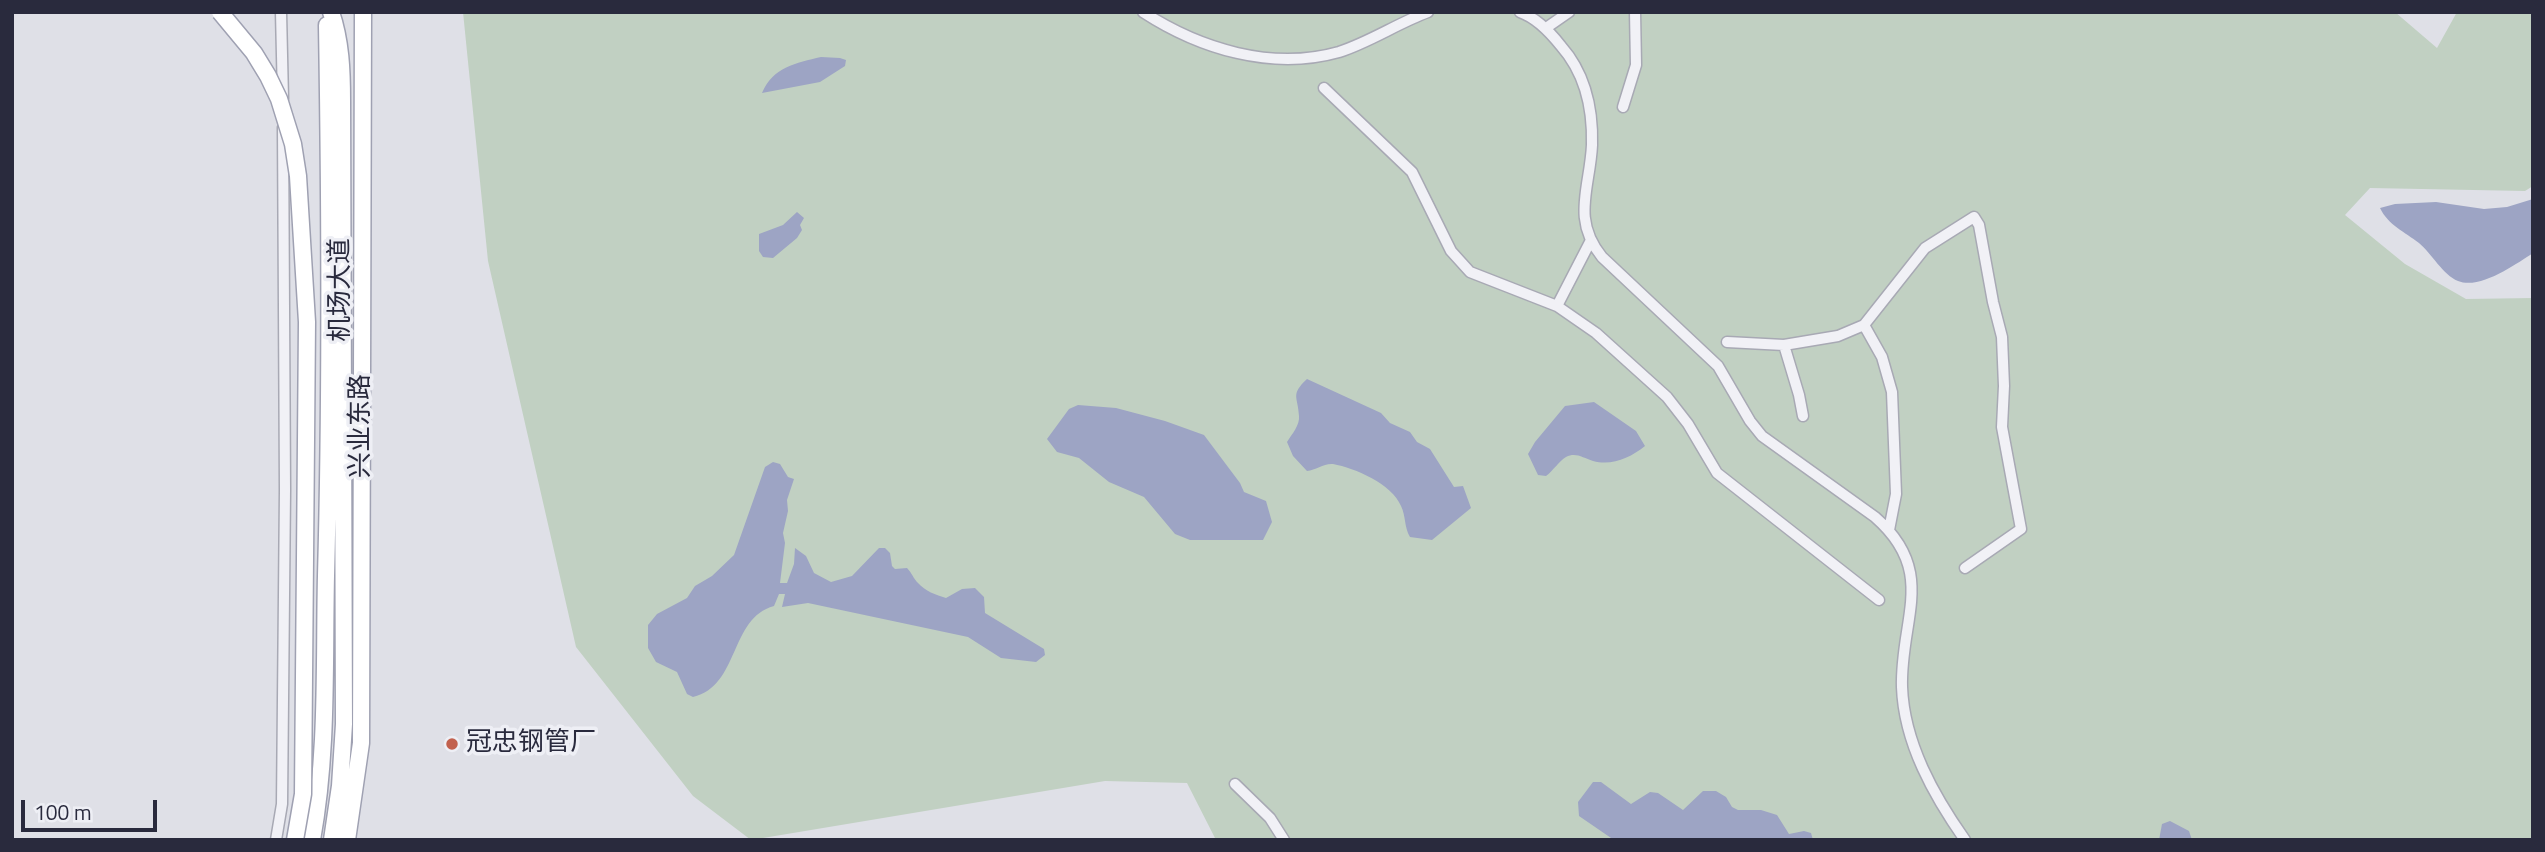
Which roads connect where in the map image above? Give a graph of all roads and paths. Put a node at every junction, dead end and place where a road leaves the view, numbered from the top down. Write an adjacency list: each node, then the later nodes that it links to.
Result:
1 (220, 12): 24 (main road, bridge)
2 (281, 12): 23 (street)
3 (329, 12): 25 (main road, 兴业东路); 26 (main road, 机场大道)
4 (363, 12): 27 (main road, 兴业东路)
5 (1143, 12): 6 (street)
6 (1428, 12)
7 (1520, 12): 10 (street)
8 (1569, 12): 10 (street)
9 (1636, 12): 12 (street)
10 (1546, 29): 13 (street)
11 (1324, 88): 14 (street)
12 (1623, 107)
13 (1590, 242): 14 (street); 19 (street)
14 (1557, 306): 21 (street)
15 (1864, 325): 17 (street); 19 (street); 20 (street)
16 (1727, 342): 17 (street)
17 (1784, 345): 18 (street)
18 (1803, 416)
19 (1889, 530): 29 (street)
20 (1965, 568)
21 (1878, 600)
22 (1235, 784): 28 (street)
23 (276, 840)
24 (295, 840)
25 (312, 840)
26 (332, 840)
27 (347, 840)
28 (1283, 840)
29 (1965, 840)

